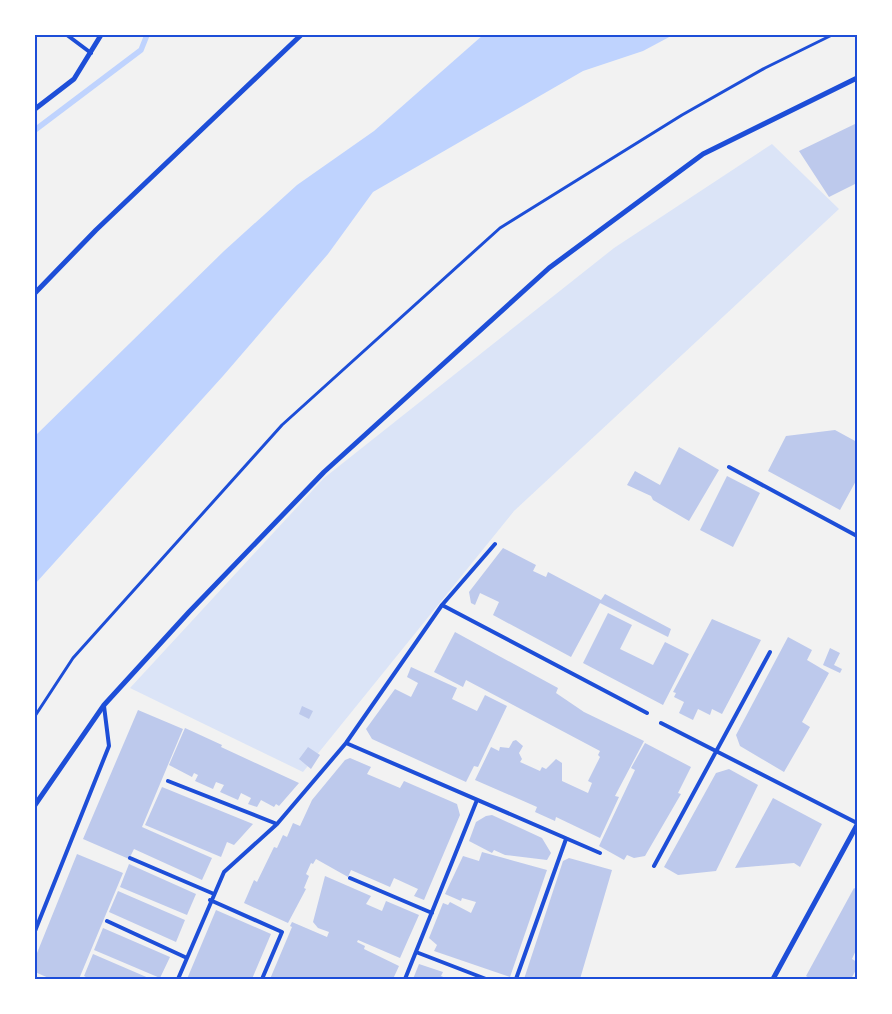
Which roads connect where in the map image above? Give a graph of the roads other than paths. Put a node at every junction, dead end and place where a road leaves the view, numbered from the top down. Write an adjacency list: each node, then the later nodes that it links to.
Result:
1 (67, 35): 4 (lane)
2 (101, 35): 4 (street)
3 (301, 35): 7 (street)
4 (92, 53): 6 (street)
5 (857, 78): 13 (street)
6 (35, 109)
7 (35, 292)
8 (729, 467): 9 (lane)
9 (857, 536)
10 (495, 544): 11 (lane)
11 (442, 605): 14 (lane); 16 (lane)
12 (770, 652): 17 (lane)
13 (104, 705): 20 (street); 32 (lane)
14 (647, 713)
15 (661, 723): 17 (lane)
16 (346, 742): 19 (lane); 21 (lane)
17 (714, 751): 22 (lane); 26 (lane)
18 (168, 781): 21 (lane)
19 (477, 800): 23 (lane); 30 (lane)
20 (35, 805)
21 (277, 824): 28 (lane)
22 (857, 824): 40 (street)
23 (566, 839): 24 (lane); 39 (lane)
24 (600, 853)
25 (130, 858): 28 (lane)
26 (654, 866)
27 (350, 878): 30 (lane)
28 (214, 894): 29 (lane)
29 (210, 900): 34 (lane); 36 (lane)
30 (432, 913): 33 (lane)
31 (107, 921): 34 (lane)
32 (35, 931)
33 (416, 952): 37 (lane); 38 (lane)
34 (187, 958): 35 (lane)
35 (178, 979)
36 (262, 979)
37 (404, 979)
38 (486, 979)
39 (516, 979)
40 (773, 979)

